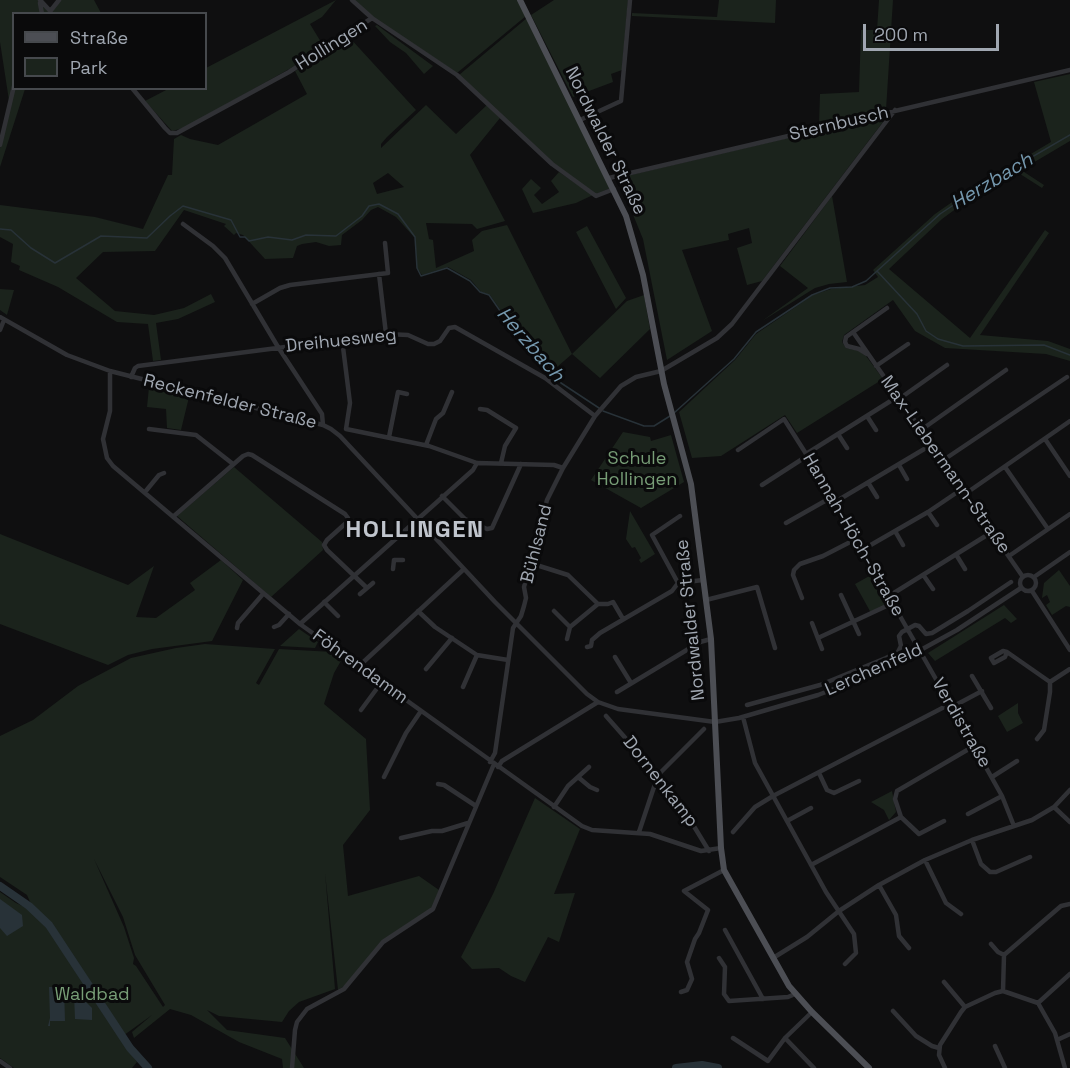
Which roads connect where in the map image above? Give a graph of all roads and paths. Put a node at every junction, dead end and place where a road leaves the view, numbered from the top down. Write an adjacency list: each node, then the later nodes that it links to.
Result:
1 (40, 0): 6 (street)
2 (60, 0): 7 (street)
3 (352, 0): 8 (street)
4 (520, 0): 13 (main road, Nordwalder Straße)
5 (630, 0): 13 (street)
6 (49, 12)
7 (51, 12)
8 (372, 18): 11 (street, Hollingen); 16 (street, Hollingen)
9 (1070, 70): 12 (street, Sternbusch)
10 (13, 90): 14 (street)
11 (134, 90)
12 (895, 110): 15 (street, Sternbusch); 34 (street)
13 (580, 120): 15 (main road, Nordwalder Straße)
14 (0, 145)
15 (609, 178): 16 (main road, Nordwalder Straße)
16 (614, 189): 34 (main road, Nordwalder Straße)
17 (183, 224): 20 (street)
18 (385, 243): 19 (street)
19 (379, 274): 20 (street); 25 (street)
20 (252, 304): 28 (street)
21 (887, 308): 24 (street)
22 (2, 319): 23 (street); 33 (street, Reckenfelder Straße)
23 (0, 330)
24 (853, 332): 29 (street, Max-Liebermann-Straße); 29 (street, Max-Liebermann-Straße)
25 (386, 334): 26 (street, Dreihuesweg); 41 (street, Dreihuesweg)
26 (342, 339): 28 (street, Dreihuesweg); 49 (street)
27 (908, 344): 31 (street)
28 (278, 347): 35 (street, Dreihuesweg); 44 (street)
29 (867, 354): 31 (street, Max-Liebermann-Straße)
30 (947, 365): 39 (street)
31 (876, 366): 39 (street, Max-Liebermann-Straße)
32 (1006, 370): 47 (street)
33 (110, 371): 35 (street, Reckenfelder Straße); 70 (street, Föhrendamm)
34 (661, 371): 41 (street, Bühlsand); 102 (main road, Nordwalder Straße)
35 (131, 377): 44 (street, Reckenfelder Straße)
36 (1066, 377): 56 (street)
37 (452, 392): 51 (street)
38 (407, 394): 49 (street)
39 (898, 398): 42 (street); 47 (street, Max-Liebermann-Straße)
40 (480, 409): 59 (street)
41 (597, 414): 63 (street, Bühlsand)
42 (867, 416): 46 (street); 48 (street)
43 (1070, 421): 50 (street)
44 (323, 425): 79 (street, Reckenfelder Straße)
45 (149, 429): 58 (street)
46 (876, 430)
47 (921, 430): 52 (street, Max-Liebermann-Straße)
48 (838, 434): 53 (street); 55 (street)
49 (389, 437): 51 (street)
50 (1045, 439): 62 (street); 65 (street)
51 (426, 445): 57 (street)
52 (931, 445): 56 (street, Max-Liebermann-Straße); 61 (street)
53 (847, 448)
54 (738, 450): 55 (street, Hannah-Höch-Straße)
55 (807, 455): 68 (street); 74 (street, Hannah-Höch-Straße)
56 (942, 461): 69 (street, Max-Liebermann-Straße)
57 (477, 463): 59 (street); 72 (street)
58 (233, 464): 77 (street); 98 (street)
59 (501, 464): 60 (street)
60 (521, 464): 63 (street); 72 (street)
61 (899, 465): 66 (street); 67 (street)
62 (1005, 467): 71 (street); 82 (street)
63 (563, 468): 94 (street, Bühlsand)
64 (164, 473): 70 (street)
65 (1070, 476)
66 (907, 479)
67 (869, 483): 73 (street); 74 (street)
68 (762, 485)
69 (962, 489): 71 (street, Max-Liebermann-Straße); 75 (street)
70 (145, 492): 77 (street, Föhrendamm)
71 (965, 494): 84 (street, Max-Liebermann-Straße)
72 (442, 496): 79 (street)
73 (877, 497)
74 (834, 500): 80 (street); 85 (street, Hannah-Höch-Straße)
75 (928, 512): 81 (street); 83 (street)
76 (1070, 514): 82 (street)
77 (174, 516): 111 (street, Föhrendamm)
78 (680, 516): 105 (street)
79 (417, 519): 87 (street); 96 (street, Reckenfelder Straße)
80 (786, 523)
81 (937, 525)
82 (1048, 529): 91 (street)
83 (895, 531): 86 (street); 88 (street)
84 (992, 532): 90 (street); 91 (street, Max-Liebermann-Straße)
85 (856, 539): 88 (street, Hannah-Höch-Straße); 116 (street)
86 (903, 545)
87 (384, 549): 92 (street); 98 (street)
88 (862, 550): 114 (street, Hannah-Höch-Straße)
89 (1070, 552): 101 (street)
90 (957, 556): 97 (street); 99 (street)
91 (1009, 556): 100 (street, Max-Liebermann-Straße)
92 (394, 560): 93 (street); 95 (street)
93 (403, 560)
94 (530, 563): 120 (street); 126 (street, Bühlsand)
95 (393, 568)
96 (464, 569): 121 (street); 126 (street, Reckenfelder Straße)
97 (965, 569)
98 (354, 575): 106 (street); 118 (street)
99 (924, 576): 108 (street); 114 (street)
100 (1023, 577): 101 (street); 107 (street)
101 (1034, 578): 109 (street)
102 (703, 580): 105 (street); 117 (main road, Nordwalder Straße)
103 (1011, 582): 110 (street)
104 (373, 583): 106 (street)
105 (678, 583): 125 (street)
106 (366, 588): 112 (street)
107 (1022, 588): 109 (street); 115 (street, Lerchenfeld)
108 (933, 589)
109 (1032, 591): 142 (street)
110 (995, 593): 115 (street); 133 (street)
111 (264, 594): 123 (street, Föhrendamm); 132 (street)
112 (360, 594)
113 (841, 594): 128 (street)
114 (889, 596): 119 (street, Hannah-Höch-Straße)
115 (1009, 596): 143 (street, Lerchenfeld)
116 (802, 598)
117 (706, 600): 138 (main road, Nordwalder Straße); 140 (street)
118 (324, 602): 124 (street); 129 (street)
119 (893, 603): 128 (street); 133 (street, Hannah-Höch-Straße)
120 (598, 604): 125 (street); 131 (street)
121 (418, 611): 135 (street); 148 (street)
122 (554, 611): 131 (street)
123 (289, 614): 129 (street, Föhrendamm); 130 (street)
124 (338, 616)
125 (623, 619): 139 (street)
126 (516, 623): 147 (street, Bühlsand); 159 (street, Reckenfelder Straße)
127 (812, 623): 136 (street)
128 (854, 623): 134 (street); 136 (street)
129 (300, 624): 148 (street, Föhrendamm)
130 (274, 627)
131 (570, 627): 137 (street)
132 (237, 628)
133 (908, 629): 143 (street, Hannah-Höch-Straße); 158 (street)
134 (859, 634)
135 (452, 638): 145 (street); 149 (street)
136 (818, 638): 141 (street)
137 (567, 639)
138 (711, 639): 154 (street); 168 (main road, Nordwalder Straße)
139 (587, 647)
140 (775, 648)
141 (822, 650)
142 (1070, 650)
143 (919, 651): 161 (street, Verdistraße); 165 (street, Lerchenfeld)
144 (1007, 652): 152 (street)
145 (477, 655): 147 (street); 155 (street)
146 (615, 657): 154 (street)
147 (508, 660): 173 (street, Bühlsand)
148 (358, 667): 153 (street, Föhrendamm)
149 (426, 669)
150 (1070, 669): 152 (street)
151 (972, 676): 156 (street)
152 (1050, 682): 170 (street)
153 (381, 683): 163 (street); 164 (street, Föhrendamm)
154 (632, 683): 157 (street)
155 (463, 687)
156 (981, 690): 161 (street); 162 (street)
157 (617, 692)
158 (762, 701): 160 (street); 165 (street)
159 (598, 702): 168 (street, Reckenfelder Straße); 173 (street)
160 (747, 705)
161 (951, 706): 171 (street, Verdistraße); 175 (street)
162 (991, 708)
163 (361, 710)
164 (421, 711): 173 (street, Föhrendamm); 177 (street)
165 (754, 714): 167 (street, Lerchenfeld)
166 (606, 716): 176 (street, Dornenkamp)
167 (743, 717): 168 (street, Lerchenfeld); 184 (street)
168 (715, 722): 201 (main road, Nordwalder Straße)
169 (704, 729): 176 (street)
170 (1037, 739)
171 (974, 746): 179 (street, Verdistraße); 191 (street)
172 (1017, 761): 179 (street)
173 (494, 764): 186 (street, Bühlsand); 187 (street, Föhrendamm)
174 (589, 767): 178 (street)
175 (819, 773): 180 (street); 184 (street)
176 (658, 775): 197 (street); 202 (street, Dornenkamp)
177 (384, 777)
178 (578, 777): 182 (street); 187 (street)
179 (992, 777): 185 (street, Verdistraße)
180 (859, 781)
181 (438, 784): 186 (street)
182 (597, 790)
183 (1070, 790): 188 (street)
184 (773, 796): 192 (street); 198 (street)
185 (1002, 796): 190 (street); 196 (street, Verdistraße)
186 (476, 806): 195 (street, Bühlsand)
187 (554, 807): 197 (street, Föhrendamm)
188 (1054, 807): 194 (street); 196 (street)
189 (811, 808): 192 (street)
190 (968, 814)
191 (901, 817): 193 (street); 205 (street)
192 (787, 821): 205 (street)
193 (944, 821)
194 (1070, 822)
195 (468, 824): 199 (street); 236 (street, Bühlsand)
196 (1014, 826): 200 (street)
197 (639, 832): 202 (street, Föhrendamm)
198 (733, 832)
199 (401, 838)
200 (972, 840): 203 (street); 204 (street)
201 (721, 848): 202 (street, Föhrendamm); 206 (main road, Nordwalder Straße)
202 (709, 851)
203 (1030, 857)
204 (925, 860): 207 (street); 210 (street)
205 (811, 865): 209 (street)
206 (724, 870): 216 (main road, Nordwalder Straße); 221 (street)
207 (879, 885): 209 (street); 213 (street)
208 (1070, 904): 214 (street)
209 (839, 911): 216 (street); 217 (street)
210 (961, 914)
211 (725, 930): 223 (street)
212 (991, 944): 214 (street)
213 (909, 948)
214 (1004, 955): 220 (street)
215 (720, 958): 223 (street)
216 (773, 958): 222 (main road, Nordwalder Straße)
217 (845, 964)
218 (1070, 974): 224 (street)
219 (944, 982): 225 (street)
220 (1003, 991): 224 (street); 225 (street)
221 (681, 992)
222 (795, 994): 223 (street); 227 (main road, Nordwalder Straße)
223 (763, 999)
224 (1038, 1003): 231 (street)
225 (965, 1007): 233 (street)
226 (893, 1011): 233 (street)
227 (812, 1012): 230 (street); 238 (main road, Nordwalder Straße)
228 (1070, 1034): 231 (street)
229 (733, 1038): 230 (street)
230 (785, 1038): 237 (street)
231 (1058, 1040): 241 (street)
232 (995, 1046): 240 (street)
233 (939, 1048): 239 (street)
234 (0, 1061): 235 (street)
235 (10, 1068)
236 (292, 1068)
237 (814, 1068)
238 (869, 1068)
239 (945, 1068)
240 (1005, 1068)
241 (1065, 1068)

